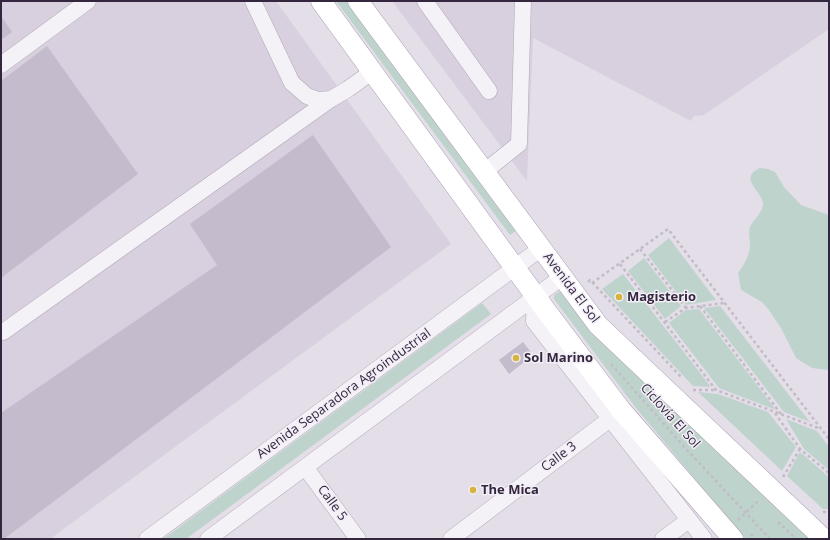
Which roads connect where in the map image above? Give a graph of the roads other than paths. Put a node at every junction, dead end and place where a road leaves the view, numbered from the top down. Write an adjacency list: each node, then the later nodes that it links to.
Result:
1 (88, 1): 7 (street)
2 (253, 1): 10 (street)
3 (321, 1): 8 (main road)
4 (358, 1): 11 (main road, Avenida El Sol)
5 (425, 1): 9 (street)
6 (522, 1): 11 (street)
7 (1, 65)
8 (373, 71): 10 (street); 13 (main road)
9 (489, 91)
10 (331, 99): 16 (street)
11 (484, 172): 12 (main road, Avenida El Sol)
12 (540, 249): 13 (street, Avenida Separadora Agroindustrial); 14 (main road, Avenida El Sol)
13 (514, 268): 15 (main road); 20 (street, Avenida Separadora Agroindustrial)
14 (568, 285): 15 (street); 27 (main road, Avenida El Sol)
15 (535, 297): 17 (street); 18 (street); 26 (main road)
16 (3, 332)
17 (610, 419): 19 (street); 23 (street, Calle 3)
18 (305, 467): 21 (street); 22 (street, Calle 5)
19 (690, 520): 24 (street); 25 (street)
20 (147, 539)
21 (208, 539)
22 (358, 539)
23 (451, 539)
24 (663, 539)
25 (704, 539)
26 (733, 539)
27 (824, 539)

